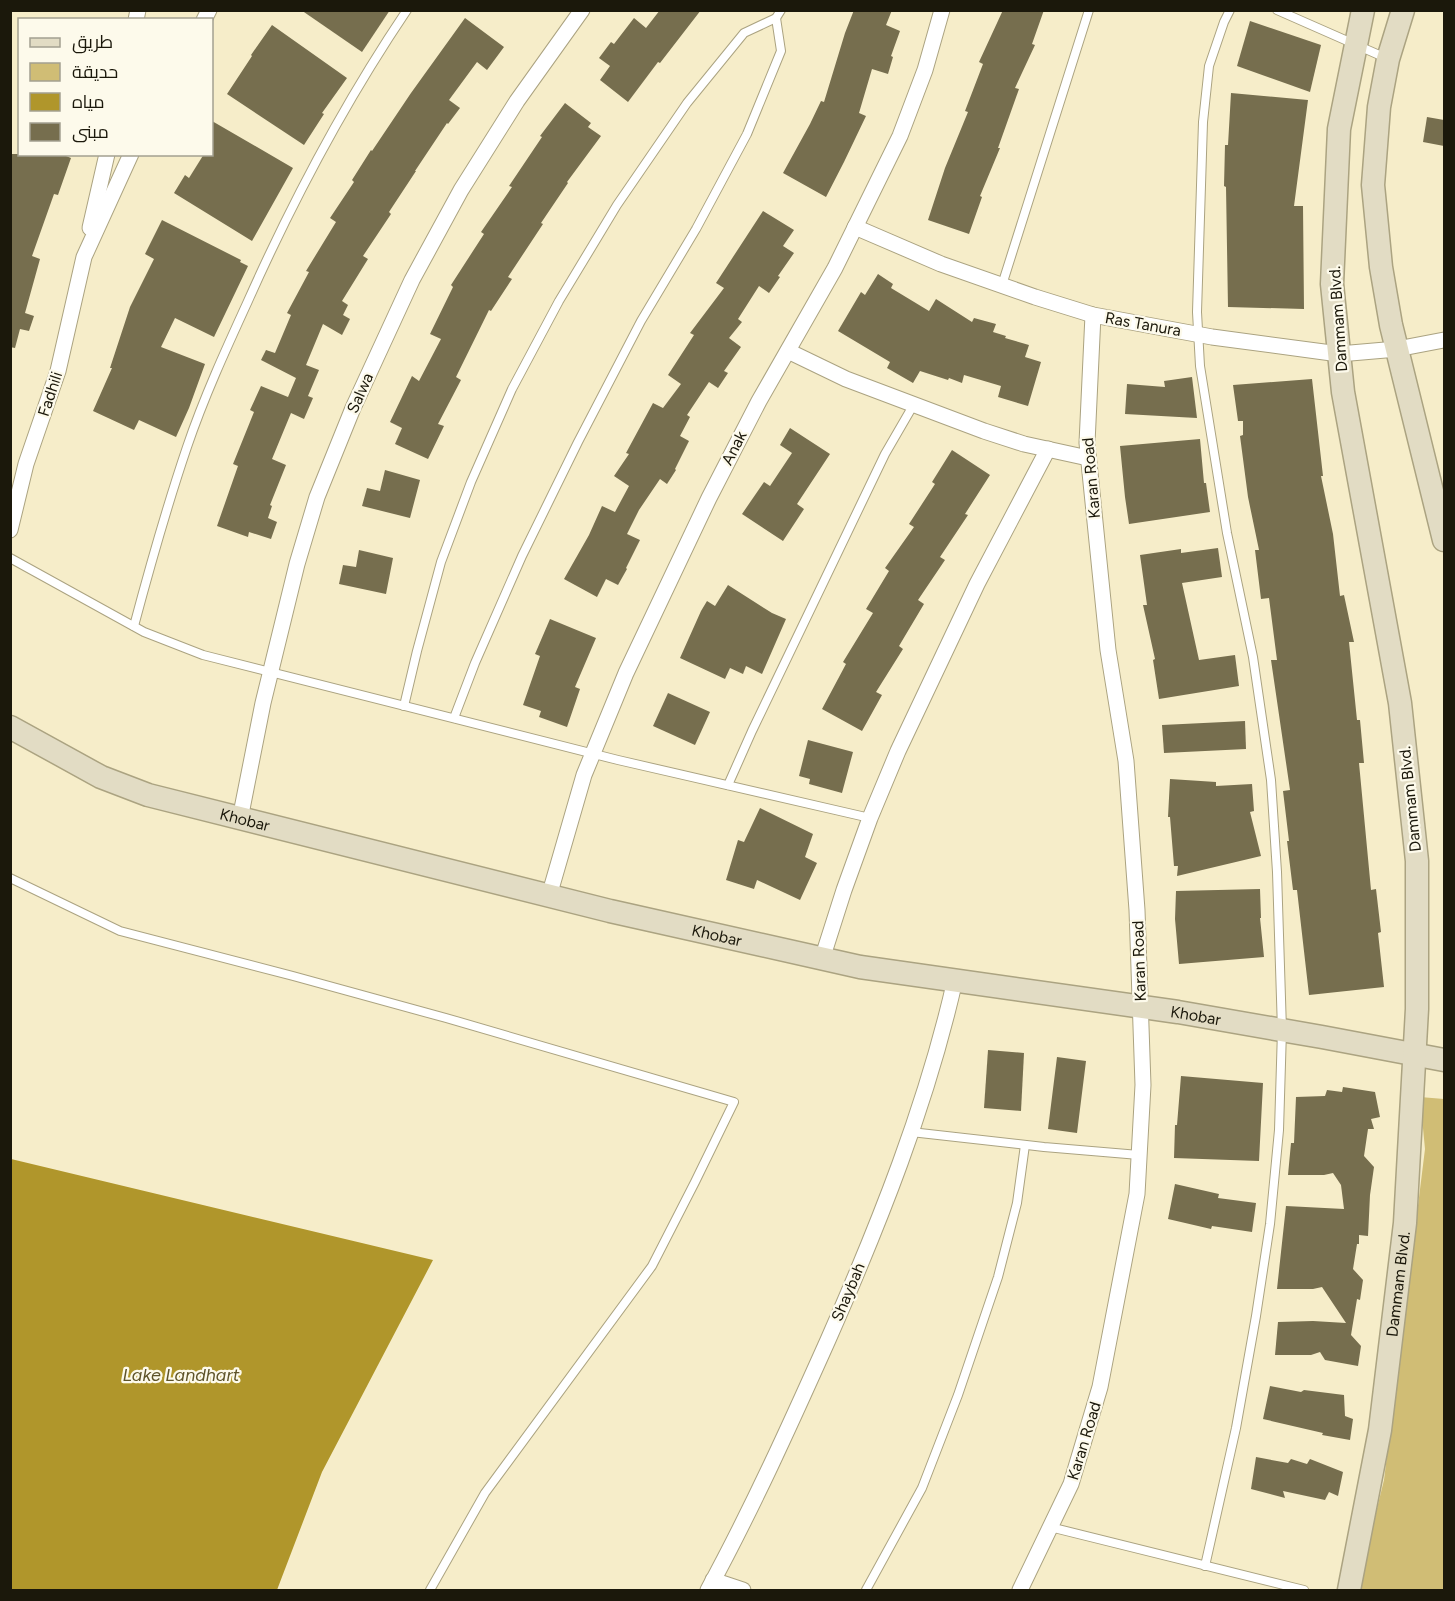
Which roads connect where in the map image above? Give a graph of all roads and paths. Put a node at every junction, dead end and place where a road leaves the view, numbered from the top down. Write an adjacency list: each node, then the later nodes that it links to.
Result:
1 (407, 10): 30 (lane)
2 (582, 10): 31 (street, Salwa)
3 (781, 10): 10 (lane)
4 (1089, 10): 17 (lane)
5 (1230, 10): 19 (lane)
6 (1277, 10): 11 (lane)
7 (1363, 10): 11 (main road, Dammam Blvd.)
8 (1403, 10): 12 (main road)
9 (938, 13): 15 (street, Anak)
10 (776, 18): 32 (lane); 33 (lane)
11 (1356, 45): 12 (lane); 23 (main road, Dammam Blvd.)
12 (1388, 59): 21 (main road)
13 (107, 156): 16 (street, Fadhili)
14 (130, 156): 16 (street, Fadhili)
15 (855, 227): 17 (street, Ras Tanura); 22 (street, Anak)
16 (84, 257): 27 (street, Fadhili)
17 (1002, 285): 18 (street, Ras Tanura)
18 (1093, 315): 19 (street, Ras Tanura); 26 (street, Karan Road)
19 (1198, 334): 23 (street, Ras Tanura); 44 (lane)
20 (1444, 340): 21 (street, Ras Tanura)
21 (1397, 349): 23 (street, Ras Tanura); 28 (main road)
22 (788, 351): 24 (street); 35 (street, Anak)
23 (1339, 354): 45 (main road, Dammam Blvd.)
24 (914, 404): 25 (street); 36 (lane)
25 (1048, 449): 26 (street); 37 (street)
26 (1088, 458): 43 (street, Karan Road)
27 (10, 530)
28 (1444, 540)
29 (10, 558): 30 (lane)
30 (134, 626): 31 (lane)
31 (271, 673): 32 (lane); 38 (street, Salwa)
32 (404, 706): 33 (lane)
33 (454, 718): 35 (lane)
34 (10, 727): 38 (main road, Khobar)
35 (593, 753): 36 (lane); 40 (street, Anak)
36 (728, 786): 37 (lane)
37 (870, 818): 41 (street)
38 (240, 819): 40 (main road, Khobar)
39 (10, 878): 53 (lane)
40 (549, 896): 41 (main road, Khobar)
41 (822, 958): 42 (main road, Khobar)
42 (955, 980): 43 (main road, Khobar); 47 (street, Shaybah)
43 (1141, 1006): 44 (main road, Khobar); 49 (street, Karan Road)
44 (1282, 1030): 45 (main road, Khobar); 51 (lane)
45 (1415, 1055): 46 (main road, Khobar); 58 (main road, Dammam Blvd.)
46 (1444, 1060)
47 (911, 1132): 48 (lane); 52 (street, Shaybah)
48 (1025, 1144): 49 (lane); 55 (lane)
49 (1139, 1155): 50 (street, Karan Road)
50 (1050, 1527): 51 (lane); 56 (street, Karan Road)
51 (1205, 1566): 57 (lane)
52 (710, 1585): 54 (street)
53 (430, 1590)
54 (743, 1590)
55 (866, 1590)
56 (1020, 1590)
57 (1304, 1590)
58 (1349, 1590)

